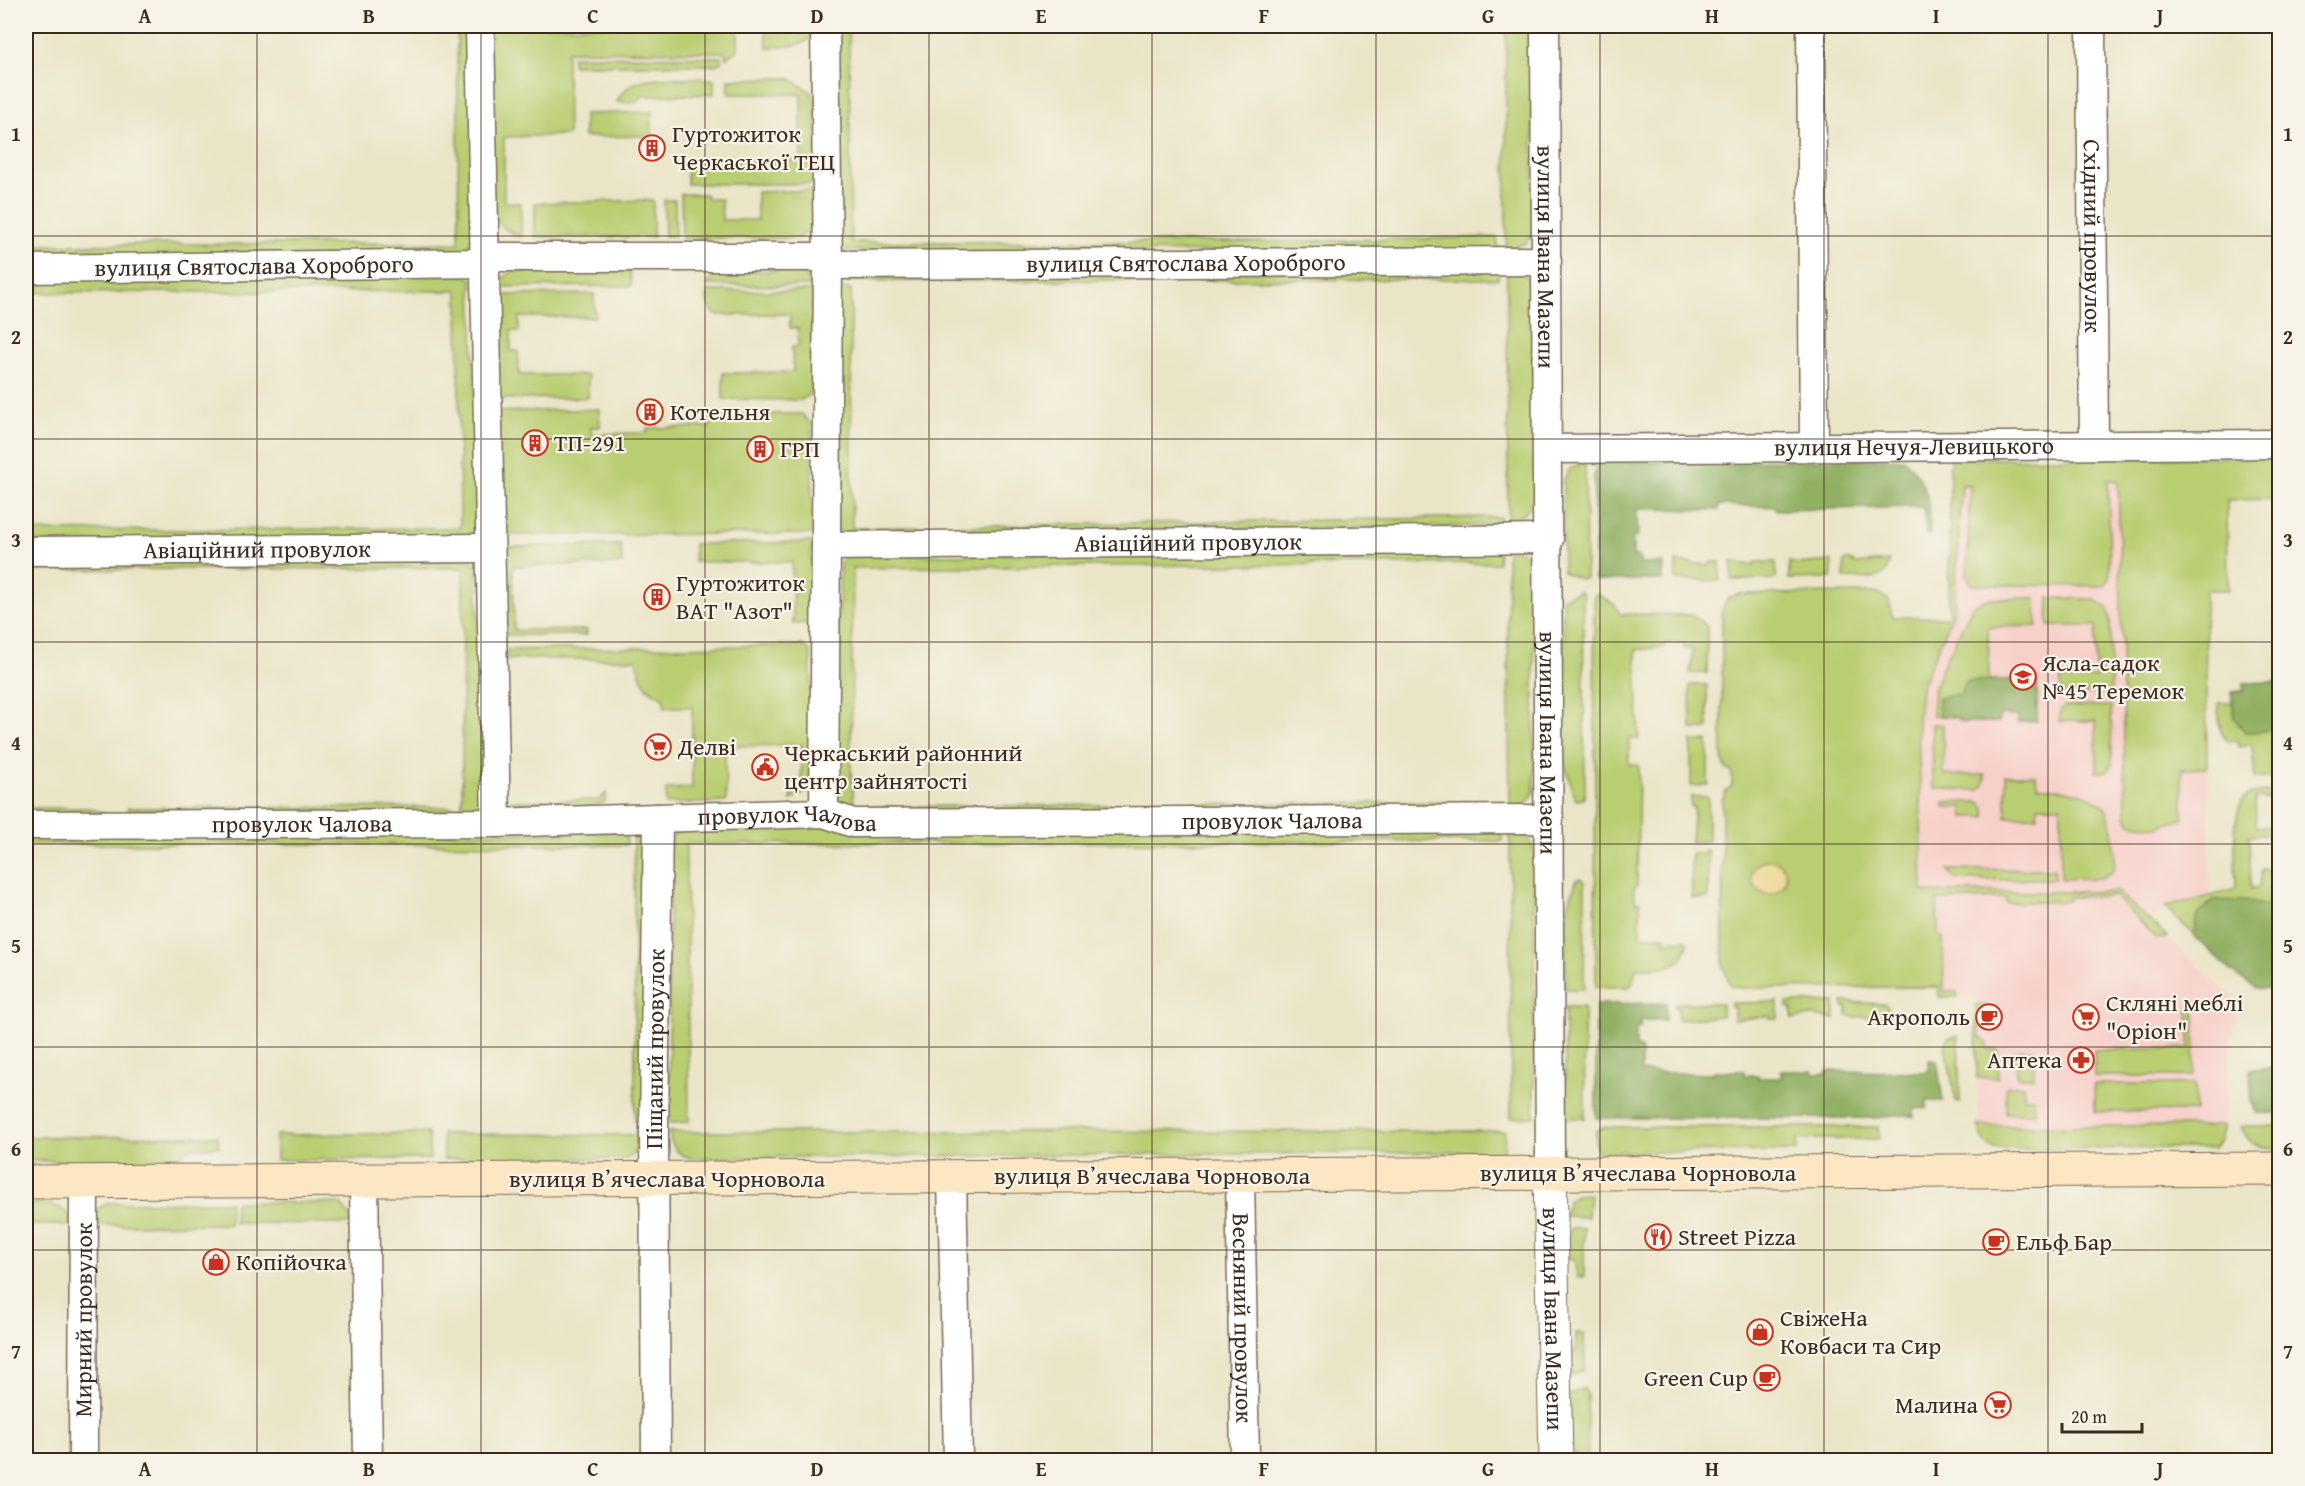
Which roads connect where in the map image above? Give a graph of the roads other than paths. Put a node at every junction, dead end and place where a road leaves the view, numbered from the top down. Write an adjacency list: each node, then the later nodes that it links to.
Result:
1 (480, 26): 6 (street)
2 (825, 26): 7 (street)
3 (1545, 26): 8 (street, вулиця Івана Мазепи)
4 (1811, 26): 12 (street)
5 (2091, 26): 11 (street, Східний провулок)
6 (484, 260): 7 (street, вулиця Святослава Хороброго); 9 (street, вулиця Святослава Хороброго); 16 (street)
7 (828, 261): 8 (street, вулиця Святослава Хороброго); 15 (street)
8 (1547, 261): 13 (street, вулиця Івана Мазепи)
9 (26, 269)
10 (2280, 444): 11 (street, вулиця Нечуя-Левицького)
11 (2094, 445): 12 (street, вулиця Нечуя-Левицького)
12 (1814, 447): 13 (street, вулиця Нечуя-Левицького)
13 (1548, 449): 14 (street, вулиця Івана Мазепи)
14 (1549, 539): 15 (street, Авіаційний провулок); 20 (street, вулиця Івана Мазепи)
15 (826, 546): 18 (street)
16 (489, 548): 17 (street, Авіаційний провулок); 21 (street)
17 (26, 551)
18 (824, 813): 19 (street, провулок Чалова); 20 (street, провулок Чалова)
19 (658, 818): 21 (street, провулок Чалова); 27 (street, Піщаний провулок)
20 (1549, 819): 24 (street, вулиця Івана Мазепи)
21 (496, 823): 22 (street, провулок Чалова)
22 (26, 825)
23 (2280, 1169): 24 (main road, вулиця Вʼячеслава Чорновола)
24 (1550, 1173): 25 (main road, вулиця Вʼячеслава Чорновола); 36 (street, вулиця Івана Мазепи)
25 (1240, 1176): 26 (main road, вулиця Вʼячеслава Чорновола); 35 (street, Весняний провулок)
26 (952, 1178): 27 (main road, вулиця Вʼячеслава Чорновола); 34 (street)
27 (657, 1180): 30 (main road, вулиця Вʼячеслава Чорновола); 33 (street, Піщаний провулок)
28 (26, 1182): 29 (main road, вулиця Вʼячеслава Чорновола)
29 (84, 1182): 30 (main road, вулиця Вʼячеслава Чорновола); 31 (street, Мирний провулок)
30 (364, 1182): 32 (street)
31 (83, 1461)
32 (369, 1461)
33 (656, 1461)
34 (958, 1461)
35 (1245, 1461)
36 (1556, 1461)

